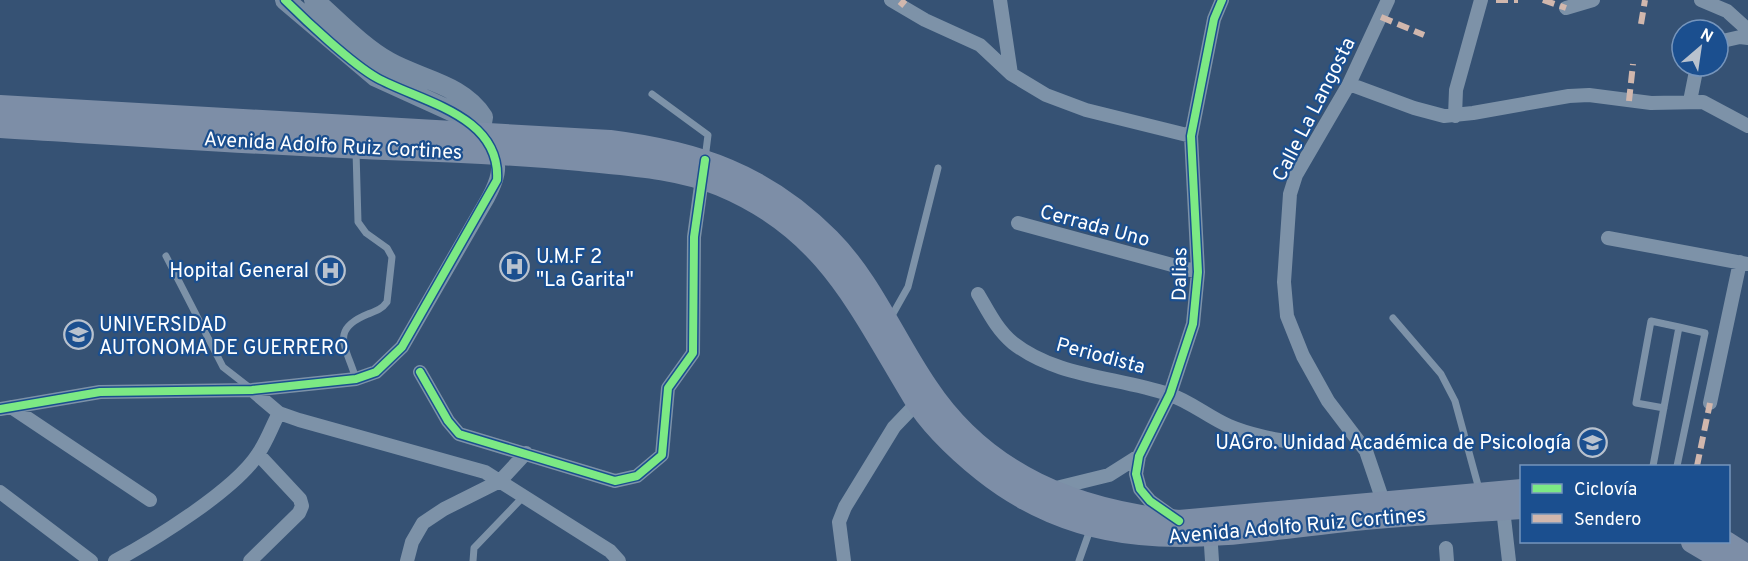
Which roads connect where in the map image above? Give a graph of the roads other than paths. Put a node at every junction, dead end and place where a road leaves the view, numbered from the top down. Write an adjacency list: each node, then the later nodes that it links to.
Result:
1 (285, 0): 23 (street)
2 (314, 0): 23 (street)
3 (891, 0): 14 (street)
4 (1000, 0): 14 (street)
5 (1222, 0): 24 (street, Dalias)
6 (1388, 0): 16 (street, Calle La Langosta)
7 (1481, 0): 20 (street)
8 (1593, 0): 10 (street)
9 (1701, 0): 11 (street)
10 (1566, 8)
11 (1748, 30)
12 (1748, 38): 13 (street)
13 (1730, 39)
14 (1011, 74): 24 (street)
15 (1695, 78): 18 (street)
16 (1349, 84): 20 (street); 60 (street, Calle La Langosta)
17 (652, 94): 28 (lane)
18 (1690, 101): 20 (street); 21 (street)
19 (0, 106): 23 (main road, Avenida Adolfo Ruiz Cortines)
20 (1455, 116)
21 (1748, 126)
22 (0, 127): 25 (main road, Avenida Adolfo Ruiz Cortines)
23 (480, 134): 26 (street); 28 (main road, Avenida Adolfo Ruiz Cortines)
24 (1191, 136): 33 (street, Dalias)
25 (356, 148): 26 (main road, Avenida Adolfo Ruiz Cortines); 39 (lane)
26 (495, 153): 28 (main road, Avenida Adolfo Ruiz Cortines); 39 (street)
27 (938, 168): 36 (lane)
28 (703, 170): 36 (main road, Avenida Adolfo Ruiz Cortines); 42 (main road, Avenida Adolfo Ruiz Cortines); 48 (street)
29 (1018, 224): 33 (street, Cerrada Uno)
30 (1608, 238): 32 (street)
31 (166, 256): 40 (lane)
32 (1744, 263): 43 (street)
33 (1198, 272): 41 (street, Dalias)
34 (978, 294): 41 (street, Periodista)
35 (1393, 318): 57 (lane)
36 (887, 322): 54 (main road, Avenida Adolfo Ruiz Cortines)
37 (1679, 327): 45 (lane); 45 (lane); 52 (lane)
38 (420, 372): 48 (street)
39 (356, 379): 40 (street)
40 (252, 390): 44 (street); 46 (street)
41 (1170, 394): 47 (street, Periodista); 50 (street, Dalias)
42 (917, 403): 63 (main road, Avenida Adolfo Ruiz Cortines); 74 (street)
43 (1710, 403)
44 (6, 408): 59 (street)
45 (1664, 408): 51 (lane)
46 (279, 413): 49 (street); 53 (street)
47 (1296, 443)
48 (526, 453): 53 (street)
49 (258, 454): 69 (street); 70 (street)
50 (1139, 456): 54 (street); 62 (street, Dalias)
51 (1653, 465)
52 (1677, 465)
53 (500, 481): 58 (street); 71 (street)
54 (1047, 490): 62 (main road, Avenida Adolfo Ruiz Cortines)
55 (1520, 490): 57 (main road, Avenida Adolfo Ruiz Cortines)
56 (0, 492): 68 (street)
57 (1479, 492): 60 (main road, Avenida Adolfo Ruiz Cortines)
58 (523, 497): 72 (lane); 73 (street)
59 (150, 500)
60 (1383, 501): 64 (main road, Avenida Adolfo Ruiz Cortines)
61 (1512, 508): 64 (main road, Avenida Adolfo Ruiz Cortines); 77 (street)
62 (1179, 520): 64 (main road, Avenida Adolfo Ruiz Cortines)
63 (1091, 526): 64 (main road, Avenida Adolfo Ruiz Cortines); 75 (lane)
64 (1210, 527): 76 (street)
65 (1694, 543): 78 (main road)
66 (1728, 543): 67 (main road)
67 (1748, 556)
68 (91, 561)
69 (115, 561)
70 (249, 561)
71 (407, 561)
72 (473, 561)
73 (620, 561)
74 (844, 561)
75 (1079, 561)
76 (1212, 561)
77 (1509, 561)
78 (1724, 561)

